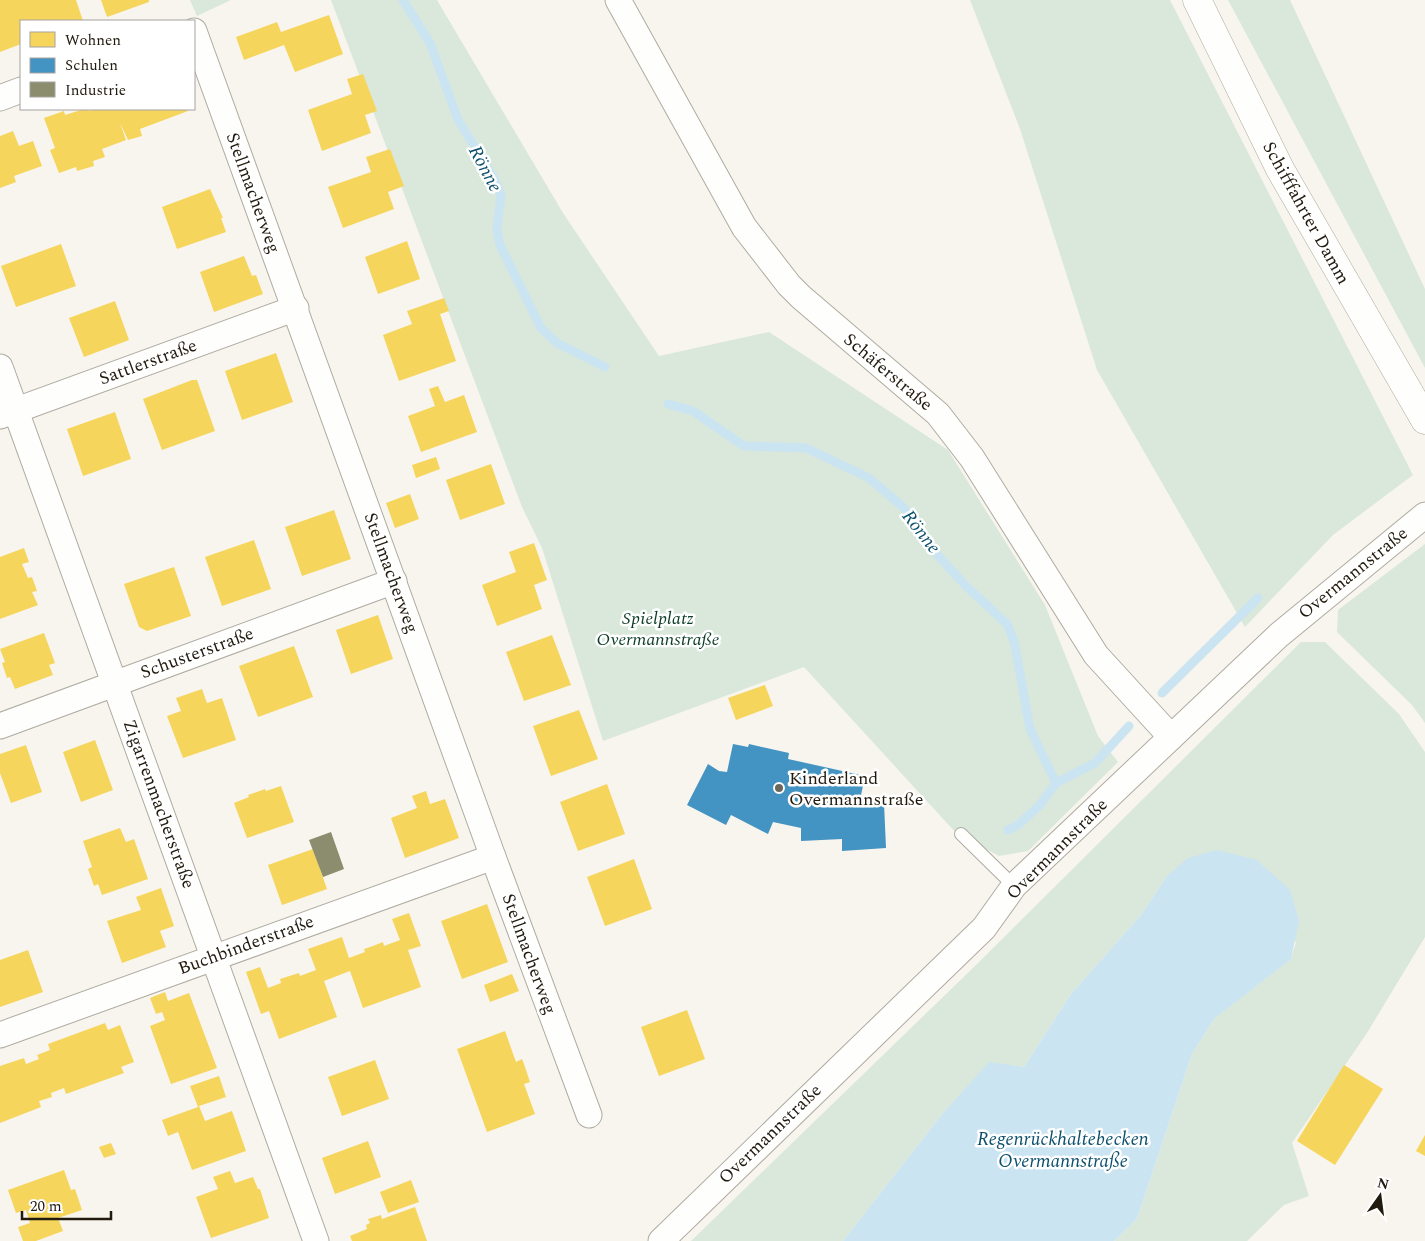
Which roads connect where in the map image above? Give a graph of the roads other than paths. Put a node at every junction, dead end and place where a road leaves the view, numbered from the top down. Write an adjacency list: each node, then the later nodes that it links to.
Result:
1 (618, 0): 14 (street, Schäferstraße)
2 (1197, 0): 9 (main road, Schifffahrter Damm)
3 (195, 34): 6 (street, Stellmacherweg)
4 (20, 90): 5 (street)
5 (0, 98)
6 (296, 308): 8 (street, Sattlerstraße); 11 (street, Stellmacherweg)
7 (0, 367): 8 (street, Zigarrenmacherstraße)
8 (8, 413): 12 (street, Zigarrenmacherstraße)
9 (1425, 420)
10 (1425, 514): 14 (street, Overmannstraße)
11 (394, 581): 12 (street, Schusterstraße); 16 (street, Stellmacherweg)
12 (115, 684): 13 (street, Schusterstraße); 18 (street, Zigarrenmacherstraße)
13 (0, 726)
14 (1172, 737): 17 (street, Overmannstraße)
15 (961, 834): 17 (lane)
16 (493, 857): 18 (street, Buchbinderstraße); 20 (street, Stellmacherweg)
17 (1014, 886): 22 (street, Overmannstraße)
18 (214, 957): 19 (street, Buchbinderstraße); 21 (street, Zigarrenmacherstraße)
19 (0, 1035)
20 (589, 1116)
21 (316, 1241)
22 (661, 1241)

